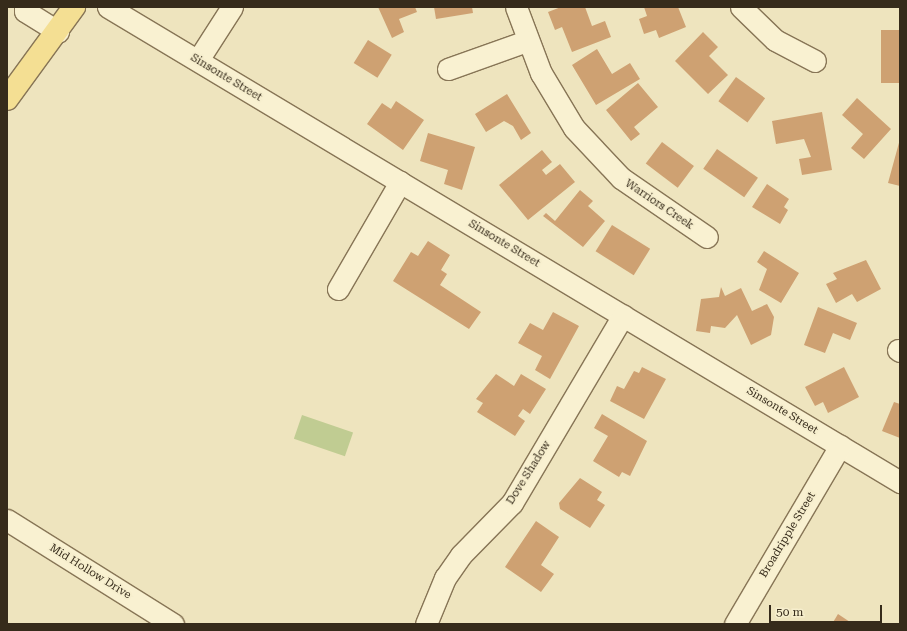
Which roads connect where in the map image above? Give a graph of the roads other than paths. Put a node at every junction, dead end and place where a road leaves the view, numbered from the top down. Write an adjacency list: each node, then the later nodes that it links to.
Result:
1 (25, 7): 7 (street)
2 (74, 7): 7 (main road)
3 (108, 7): 9 (street, Sinsonte Street)
4 (232, 7): 9 (street)
5 (516, 7): 8 (street, Warriors Creek)
6 (741, 7): 10 (street)
7 (58, 32): 12 (main road)
8 (526, 41): 11 (street); 14 (street, Warriors Creek)
9 (198, 60): 13 (street, Sinsonte Street)
10 (815, 61)
11 (448, 69)
12 (10, 89)
13 (400, 182): 15 (street); 16 (street, Sinsonte Street)
14 (707, 237)
15 (338, 289)
16 (623, 315): 17 (street, Sinsonte Street); 21 (street, Dove Shadow)
17 (840, 446): 18 (street, Sinsonte Street); 22 (street, Broadripple Street)
18 (900, 482)
19 (7, 520): 20 (street, Mid Hollow Drive)
20 (173, 624)
21 (426, 624)
22 (735, 624)

